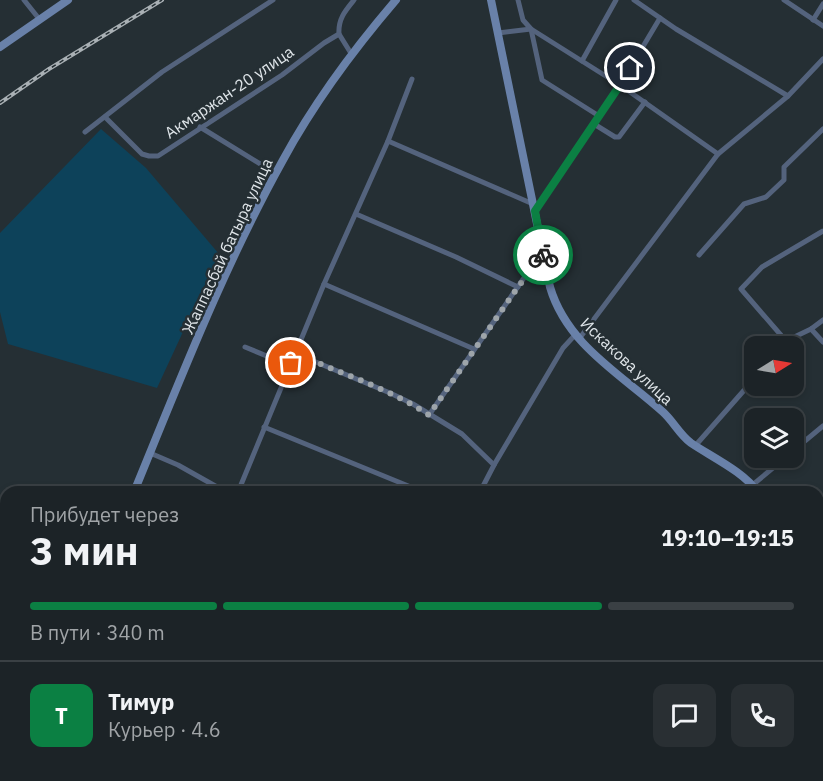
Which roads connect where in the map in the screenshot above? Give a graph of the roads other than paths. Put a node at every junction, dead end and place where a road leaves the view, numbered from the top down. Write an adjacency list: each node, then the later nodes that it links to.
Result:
1 (24, 0): 13 (street)
2 (68, 0): 13 (street)
3 (273, 0): 28 (street)
4 (354, 0): 18 (street)
5 (396, 0): 20 (street, Жаппасбай батыра улица)
6 (491, 0): 17 (street, Искакова улица)
7 (518, 0): 16 (street)
8 (634, 0): 12 (street)
9 (784, 0): 14 (street)
10 (615, 1): 22 (street)
11 (823, 4): 14 (street)
12 (660, 18): 24 (street); 25 (street)
13 (40, 20): 19 (street)
14 (813, 20): 15 (street)
15 (823, 26)
16 (531, 29): 17 (street); 22 (street); 27 (street)
17 (498, 33): 36 (street, Искакова улица)
18 (339, 34): 20 (street); 30 (street, Акмаржан-20 улица)
19 (0, 47)
20 (352, 55): 35 (street, Жаппасбай батыра улица)
21 (823, 59): 25 (street)
22 (582, 61): 24 (street)
23 (412, 79): 33 (street)
24 (620, 85): 26 (street); 27 (street)
25 (788, 96): 34 (street)
26 (645, 102): 29 (street); 34 (street)
27 (599, 116): 29 (street)
28 (105, 117): 30 (street, Акмаржан-20 улица); 32 (street)
29 (594, 124): 36 (street)
30 (200, 127): 35 (street)
31 (823, 129): 40 (street)
32 (85, 132)
33 (388, 141): 36 (street); 37 (street)
34 (718, 154): 47 (street)
35 (275, 173): 58 (street, Жаппасбай батыра улица)
36 (534, 208): 39 (street, Искакова улица)
37 (356, 214): 41 (street); 42 (street)
38 (823, 231): 45 (street)
39 (543, 255): 42 (street); 47 (street, Искакова улица)
40 (699, 255)
41 (324, 284): 50 (street); 51 (street)
42 (518, 287): 50 (street)
43 (823, 320): 44 (street)
44 (811, 329): 46 (street); 48 (street)
45 (782, 336)
46 (796, 336)
47 (577, 337): 57 (street, Искакова улица); 59 (street)
48 (823, 342)
49 (245, 346): 51 (street)
50 (474, 349): 53 (street)
51 (291, 363): 53 (street); 55 (street)
52 (744, 390): 57 (street)
53 (429, 415): 59 (street)
54 (823, 426): 56 (street)
55 (264, 427): 64 (street); 65 (street)
56 (804, 442)
57 (695, 446): 61 (street, Искакова улица)
58 (150, 453): 62 (street, Жаппасбай батыра улица); 63 (street)
59 (494, 465): 66 (street)
60 (773, 468): 61 (street)
61 (753, 484): 67 (street)
62 (136, 486)
63 (216, 486)
64 (240, 486)
65 (408, 486)
66 (483, 486)
67 (751, 486)

